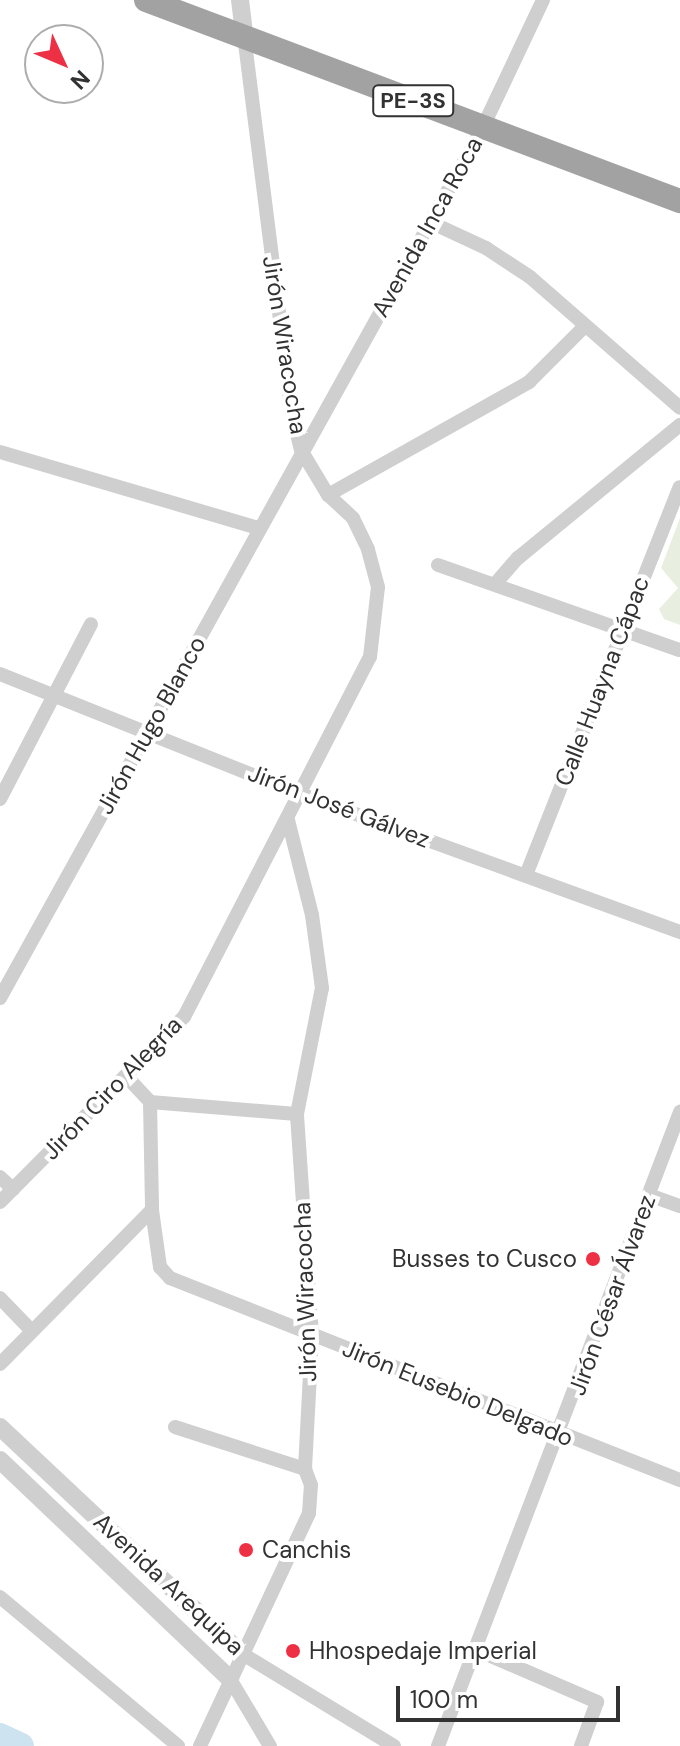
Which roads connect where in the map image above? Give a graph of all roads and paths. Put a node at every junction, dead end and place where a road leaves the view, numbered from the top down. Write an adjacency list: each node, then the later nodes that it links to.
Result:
1 (146, 0): 4 (highway, PE-3S)
2 (240, 0): 4 (street, Jirón Wiracocha)
3 (543, 0): 5 (street, Avenida Inca Roca)
4 (244, 34): 5 (highway, PE-3S); 11 (street, Jirón Wiracocha)
5 (482, 129): 6 (highway, PE-3S); 7 (street, Avenida Inca Roca)
6 (680, 201)
7 (430, 222): 8 (street); 11 (street, Avenida Inca Roca)
8 (585, 326): 9 (street); 14 (street)
9 (680, 408)
10 (680, 425): 17 (street)
11 (301, 450): 14 (street, Jirón Wiracocha); 15 (street, Jirón Hugo Blanco)
12 (0, 452): 15 (street)
13 (680, 487): 19 (street, Calle Huayna Cápac)
14 (328, 495): 24 (street, Jirón Wiracocha)
15 (259, 528): 23 (street, Jirón Hugo Blanco)
16 (438, 565): 17 (street)
17 (495, 584): 19 (street)
18 (91, 624): 22 (street)
19 (621, 627): 20 (street); 27 (street, Calle Huayna Cápac)
20 (680, 650)
21 (0, 674): 22 (street, Jirón José Gálvez)
22 (56, 697): 23 (street, Jirón José Gálvez); 25 (street)
23 (148, 732): 24 (street, Jirón José Gálvez); 29 (street, Jirón Hugo Blanco)
24 (298, 793): 26 (street, Jirón Ciro Alegría); 27 (street, Jirón José Gálvez)
25 (0, 799)
26 (288, 820): 30 (street, Jirón Ciro Alegría); 33 (street, Jirón Wiracocha)
27 (526, 875): 28 (street, Jirón José Gálvez)
28 (680, 932)
29 (0, 998)
30 (126, 1076): 31 (street); 35 (street, Jirón Ciro Alegría)
31 (150, 1102): 33 (street); 39 (street, Jirón Eusebio Delgado)
32 (680, 1112): 36 (street, Jirón César Álvarez)
33 (297, 1114): 42 (street, Jirón Wiracocha)
34 (0, 1177): 35 (street)
35 (13, 1189): 37 (street, Jirón Ciro Alegría)
36 (649, 1195): 38 (street); 46 (street, Jirón César Álvarez)
37 (0, 1202)
38 (680, 1206)
39 (152, 1210): 41 (street); 42 (street, Jirón Eusebio Delgado)
40 (0, 1298): 41 (street)
41 (32, 1331): 43 (street)
42 (312, 1335): 46 (street, Jirón Eusebio Delgado); 48 (street, Jirón Wiracocha)
43 (0, 1364)
44 (0, 1427): 52 (street, Avenida Arequipa)
45 (175, 1427): 48 (street)
46 (560, 1434): 49 (street, Jirón Eusebio Delgado); 51 (street, Jirón César Álvarez)
47 (0, 1460): 53 (street, Avenida Arequipa)
48 (305, 1469): 52 (street, Jirón Wiracocha)
49 (680, 1480)
50 (0, 1597): 54 (street)
51 (477, 1650): 58 (street, Jirón César Álvarez); 59 (street)
52 (241, 1653): 53 (street, Jirón Wiracocha); 57 (street, Avenida Arequipa)
53 (230, 1679): 55 (street, Jirón Wiracocha); 56 (street)
54 (178, 1746)
55 (200, 1746)
56 (270, 1746)
57 (394, 1746)
58 (438, 1746)
59 (581, 1746)

